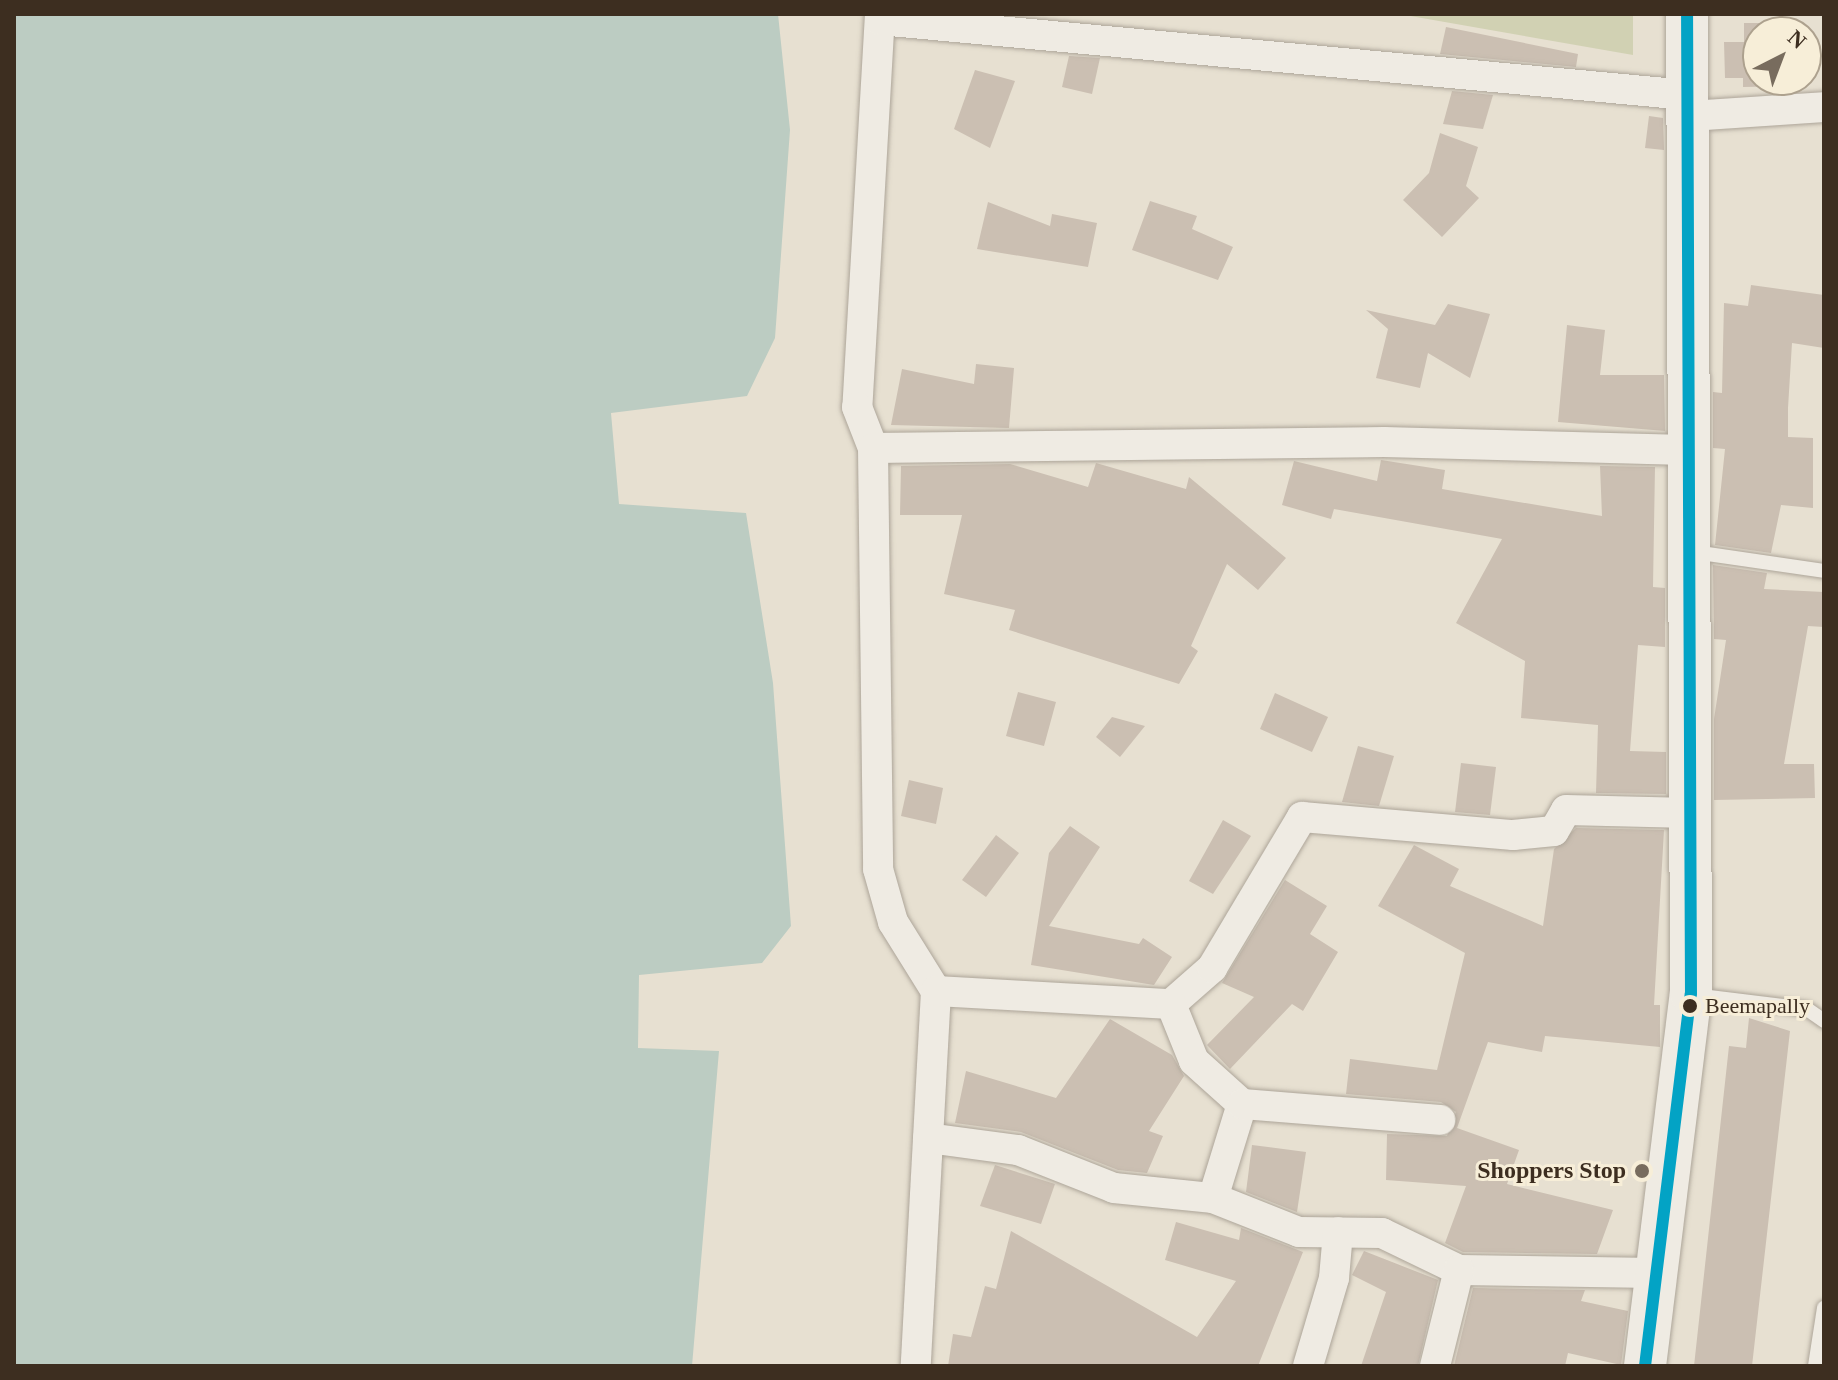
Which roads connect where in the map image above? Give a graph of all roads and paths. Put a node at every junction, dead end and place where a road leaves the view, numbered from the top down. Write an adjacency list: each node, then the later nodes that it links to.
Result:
1 (1687, 14): 3 (main road)
2 (880, 17): 3 (street); 5 (street)
3 (1688, 106): 4 (street); 6 (main road)
4 (1824, 107)
5 (873, 448): 6 (street); 10 (street)
6 (1686, 450): 7 (main road)
7 (1686, 551): 8 (lane); 9 (main road)
8 (1824, 571)
9 (1690, 813): 11 (main road); 12 (street)
10 (936, 991): 12 (street); 16 (street)
11 (1691, 994): 13 (lane); 20 (main road)
12 (1171, 1004): 14 (street)
13 (1824, 1021)
14 (1242, 1104): 15 (street); 17 (street)
15 (1440, 1120)
16 (928, 1138): 17 (street); 22 (street)
17 (1213, 1198): 18 (street)
18 (1338, 1232): 19 (street); 23 (street)
19 (1459, 1270): 20 (street); 24 (street)
20 (1656, 1273): 25 (main road)
21 (1824, 1308): 26 (lane)
22 (916, 1366)
23 (1308, 1366)
24 (1435, 1366)
25 (1645, 1366)
26 (1815, 1366)

